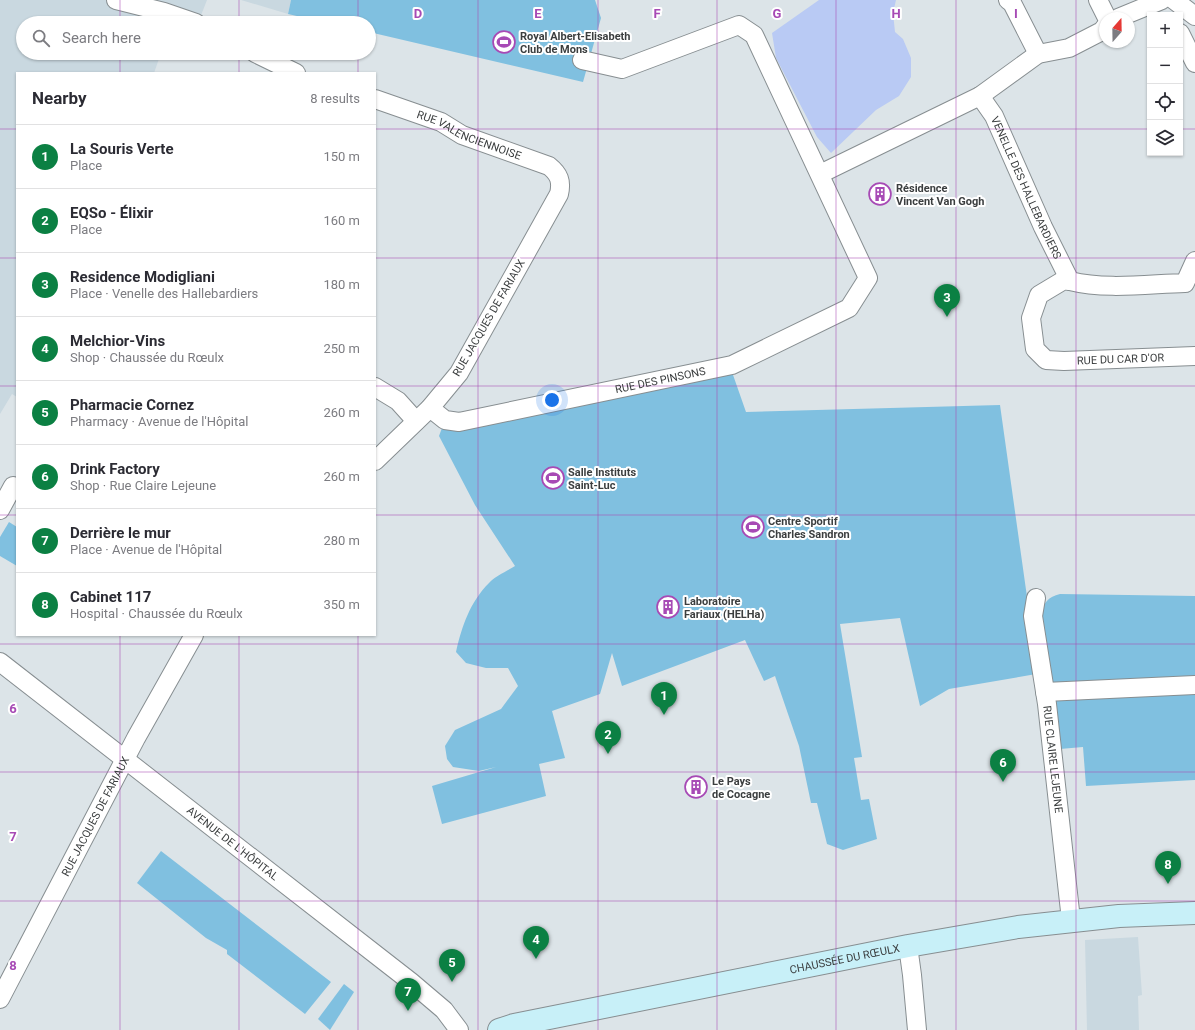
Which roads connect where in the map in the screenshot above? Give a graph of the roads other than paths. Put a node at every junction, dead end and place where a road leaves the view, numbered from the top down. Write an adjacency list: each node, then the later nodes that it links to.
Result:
1 (116, 0): 9 (street)
2 (1008, 0): 13 (street)
3 (1098, 0): 6 (street)
4 (1162, 0): 7 (street)
5 (1173, 0): 8 (street); 10 (street)
6 (1104, 12)
7 (1133, 12)
8 (1175, 12)
9 (176, 16)
10 (1195, 16)
11 (1099, 33): 13 (street)
12 (1183, 39): 16 (street)
13 (1038, 54): 18 (street)
14 (269, 60): 17 (street)
15 (582, 60): 20 (street)
16 (1195, 63)
17 (294, 72)
18 (980, 96): 20 (street); 23 (street, VENELLE DES HALLEBARDIERS)
19 (376, 99): 21 (street, RUE VALENCIENNOISE)
20 (820, 174): 26 (street, RUE DES PINSONS)
21 (559, 177): 26 (street, RUE JACQUES DE FARIAUX)
22 (1195, 261): 23 (street)
23 (1070, 280): 24 (street, RUE DU CAR D'OR)
24 (1195, 356)
25 (376, 388): 27 (street)
26 (430, 408): 27 (street, RUE JACQUES DE FARIAUX)
27 (416, 421): 28 (street, RUE JACQUES DE FARIAUX)
28 (376, 460)
29 (16, 488): 30 (street)
30 (0, 510)
31 (1036, 598): 35 (street, RUE CLAIRE LEJEUNE)
32 (193, 636): 36 (street, RUE JACQUES DE FARIAUX)
33 (0, 662): 36 (street, AVENUE DE L'HÔPITAL)
34 (1195, 685): 35 (street)
35 (1045, 692): 38 (street, RUE CLAIRE LEJEUNE)
36 (126, 759): 40 (street, RUE JACQUES DE FARIAUX); 41 (street, AVENUE DE L'HÔPITAL)
37 (1195, 913): 38 (main road, CHAUSSÉE DU RŒULX)
38 (1071, 920): 39 (main road, CHAUSSÉE DU RŒULX)
39 (908, 946): 42 (main road, CHAUSSÉE DU RŒULX); 43 (street)
40 (0, 999)
41 (459, 1030)
42 (499, 1030)
43 (917, 1030)

